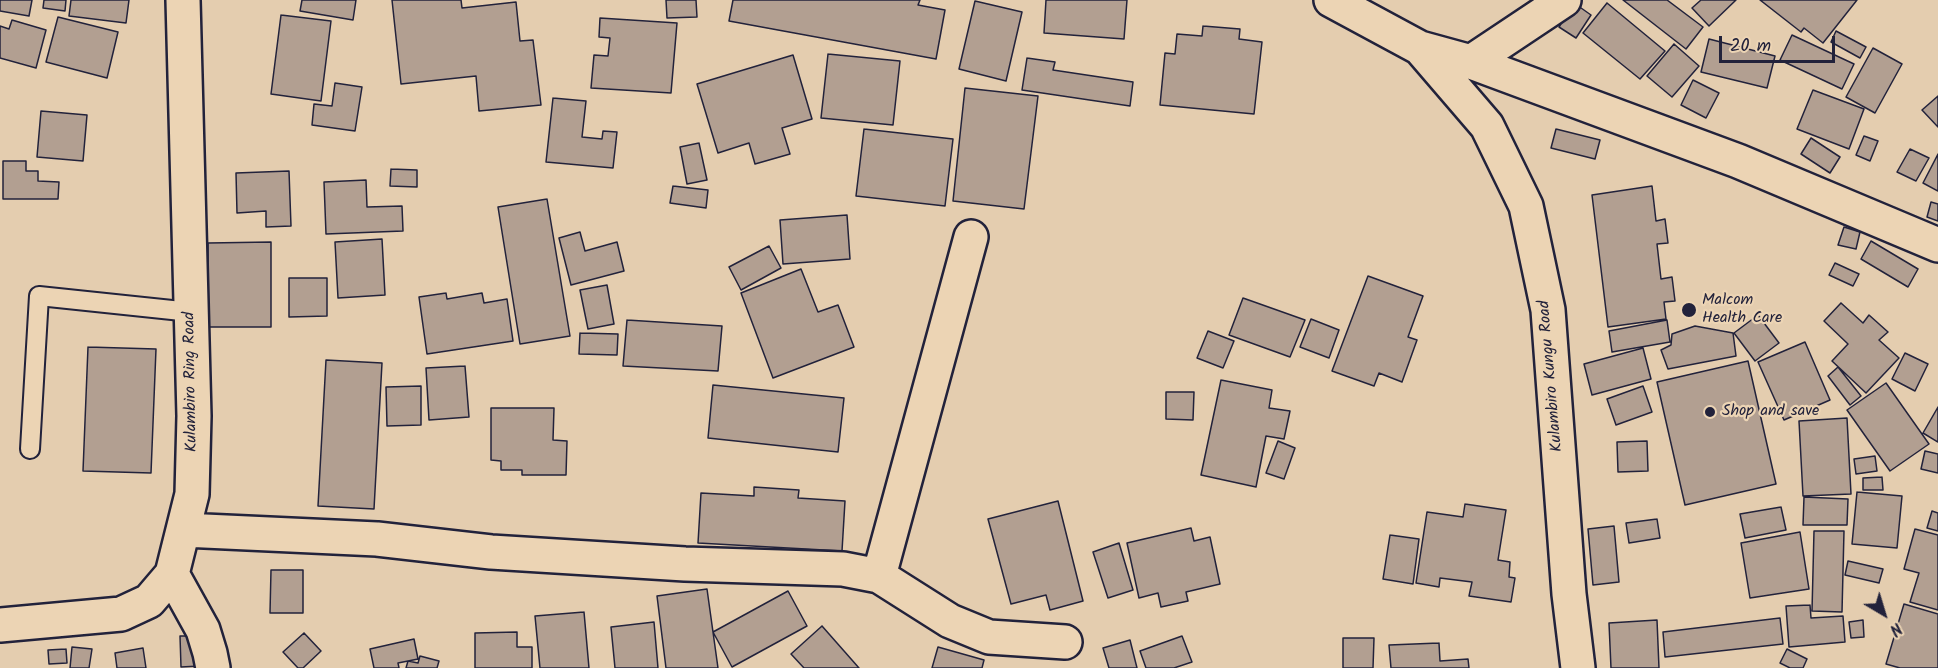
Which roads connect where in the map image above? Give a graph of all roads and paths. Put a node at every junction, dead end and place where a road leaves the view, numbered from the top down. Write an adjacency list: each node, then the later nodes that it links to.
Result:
1 (183, 0): 8 (street, Kulambiro Ring Road)
2 (1331, 0): 4 (street)
3 (1564, 0): 5 (street)
4 (1420, 48): 5 (street); 16 (street, Kulambiro Kungu Road)
5 (1471, 62): 7 (street)
6 (971, 237): 12 (street)
7 (1938, 245)
8 (191, 312): 9 (lane); 10 (street, Kulambiro Ring Road)
9 (30, 449)
10 (183, 530): 11 (street, Kulambiro Ring Road); 12 (street)
11 (172, 574): 13 (street, Kulambiro Ring Road); 15 (street)
12 (879, 576): 14 (street)
13 (0, 626)
14 (1065, 642)
15 (213, 668)
16 (1578, 668)

